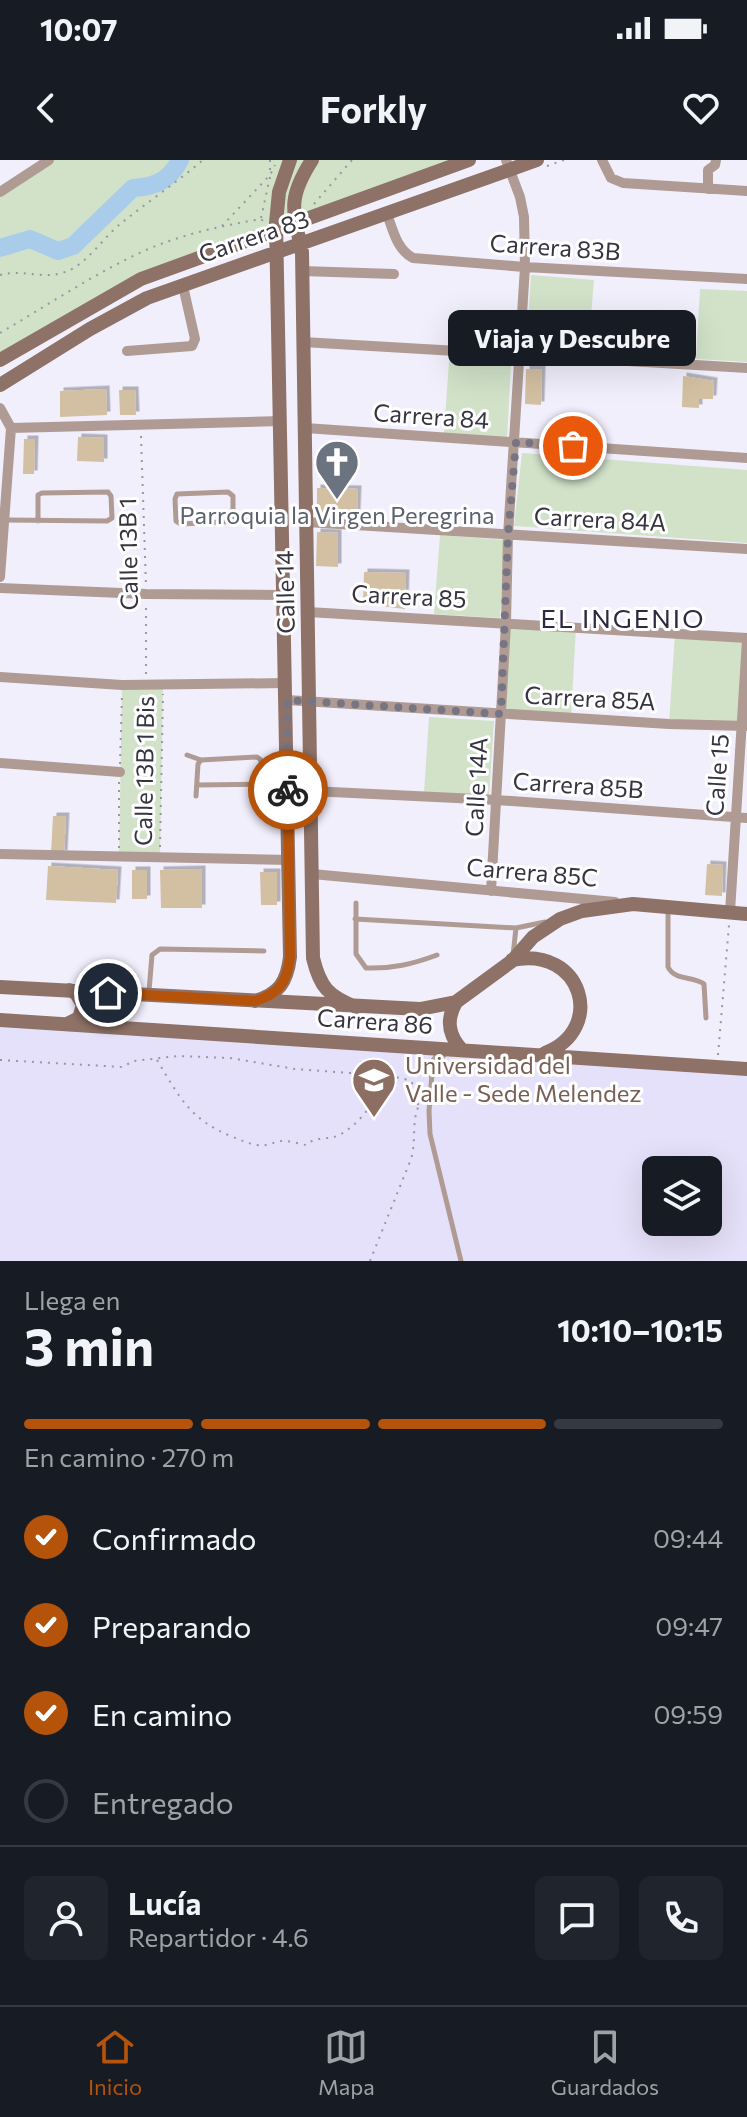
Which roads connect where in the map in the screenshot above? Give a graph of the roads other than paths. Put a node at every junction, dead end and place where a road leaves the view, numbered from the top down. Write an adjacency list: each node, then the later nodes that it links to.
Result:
1 (290, 160): 16 (street, Calle 14)
2 (312, 160): 9 (street, Calle 14)
3 (469, 160): 13 (street, Carrera 83)
4 (537, 160): 8 (street, Carrera 83)
5 (602, 160): 10 (street)
6 (716, 160): 10 (street)
7 (44, 162): 12 (street)
8 (508, 165): 14 (street, Carrera 83); 19 (street, Calle 14A)
9 (297, 188): 13 (street); 15 (street, Calle 14)
10 (708, 189): 11 (street)
11 (747, 191)
12 (0, 192)
13 (318, 209): 15 (street, Carrera 83)
14 (387, 214): 17 (street, Carrera 83); 19 (street, Carrera 83B)
15 (295, 224): 16 (street, Carrera 83); 17 (street, Calle 14)
16 (276, 231): 18 (street, Calle 14); 21 (street, Carrera 83)
17 (300, 245): 18 (street, Carrera 83); 20 (street, Calle 14)
18 (277, 253): 24 (street, Carrera 83); 35 (street, Calle 14)
19 (525, 267): 23 (street, Carrera 83B); 30 (street, Calle 14A)
20 (302, 271): 22 (street); 28 (street, Calle 14)
21 (159, 272): 25 (street, Carrera 83); 26 (street)
22 (394, 274)
23 (747, 279)
24 (183, 286): 26 (street, Carrera 83); 29 (street)
25 (124, 287): 27 (street); 31 (street, Carrera 83)
26 (165, 292): 27 (street, Carrera 83)
27 (133, 304): 33 (street, Carrera 83)
28 (303, 342): 30 (street); 37 (street, Calle 14)
29 (127, 351)
30 (520, 354): 32 (street); 38 (street, Calle 14A)
31 (0, 360)
32 (747, 368)
33 (0, 385)
34 (0, 408): 36 (street)
35 (281, 421): 36 (street); 41 (street, Calle 14)
36 (11, 428): 40 (street)
37 (305, 428): 38 (street, Carrera 84); 45 (street, Calle 14)
38 (516, 442): 39 (street, Carrera 84); 46 (street, Calle 14A)
39 (747, 458)
40 (3, 493): 42 (street)
41 (283, 519): 44 (lane); 50 (street, Calle 14)
42 (5, 520): 43 (lane); 48 (street)
43 (38, 521): 43 (lane)
44 (233, 521): 44 (lane)
45 (306, 522): 46 (street, Carrera 84A); 51 (street, Calle 14)
46 (508, 535): 47 (street, Carrera 84A); 52 (street, Calle 14A)
47 (747, 549)
48 (0, 577)
49 (0, 588): 50 (street)
50 (284, 595): 55 (street, Calle 14)
51 (308, 612): 52 (street, Carrera 85); 57 (street, Calle 14)
52 (506, 623): 53 (street, Carrera 85); 58 (street, Calle 14A)
53 (747, 639): 59 (street, Calle 15)
54 (0, 677): 55 (street)
55 (285, 683): 56 (street, Calle 14)
56 (287, 700): 57 (street, Carrera 85A); 64 (street, Calle 14)
57 (310, 702): 58 (street, Carrera 85A); 67 (street, Calle 14)
58 (501, 714): 59 (street, Carrera 85A); 69 (street, Calle 14A)
59 (744, 726): 70 (street, Calle 15)
60 (187, 755): 61 (lane)
61 (201, 760): 65 (lane); 66 (lane)
62 (0, 763): 63 (street)
63 (120, 772)
64 (287, 783): 66 (lane); 72 (street, Calle 14)
65 (198, 785): 66 (lane); 68 (lane)
66 (262, 785)
67 (311, 791): 69 (street, Carrera 85B); 73 (street, Calle 14)
68 (196, 796)
69 (497, 800): 70 (street, Carrera 85B); 74 (street, Calle 14A)
70 (741, 818): 78 (street, Calle 15)
71 (0, 854): 72 (street)
72 (289, 860): 90 (street, Calle 14)
73 (312, 874): 74 (street, Carrera 85C); 92 (street, Calle 14)
74 (491, 891): 76 (street, Carrera 85C)
75 (356, 903): 80 (lane)
76 (633, 904): 77 (street, Carrera 85C); 81 (street)
77 (668, 907): 78 (street, Carrera 85C); 93 (lane)
78 (730, 912): 79 (street, Carrera 85C)
79 (747, 914)
80 (355, 919): 82 (lane); 84 (lane)
81 (560, 919): 82 (lane); 85 (street)
82 (516, 928): 85 (lane)
83 (264, 951): 89 (lane)
84 (437, 955)
85 (512, 961): 91 (street); 100 (street)
86 (0, 987): 87 (street, Carrera 86)
87 (69, 990): 88 (street, Carrera 86); 95 (street)
88 (108, 993): 89 (street, Carrera 86); 96 (street)
89 (149, 995): 90 (street, Carrera 86)
90 (255, 1001): 92 (street, Carrera 86)
91 (456, 1002): 92 (street, Carrera 86); 99 (street)
92 (356, 1007)
93 (706, 1018)
94 (0, 1020): 95 (street, Carrera 86)
95 (67, 1024): 96 (street, Carrera 86)
96 (110, 1027): 97 (street, Carrera 86)
97 (423, 1047): 98 (street, Carrera 86); 101 (street)
98 (446, 1049): 99 (street, Carrera 86); 101 (street)
99 (462, 1050): 100 (street, Carrera 86)
100 (541, 1055): 102 (street, Carrera 86)
101 (433, 1068): 103 (lane)
102 (747, 1069)
103 (461, 1261)

